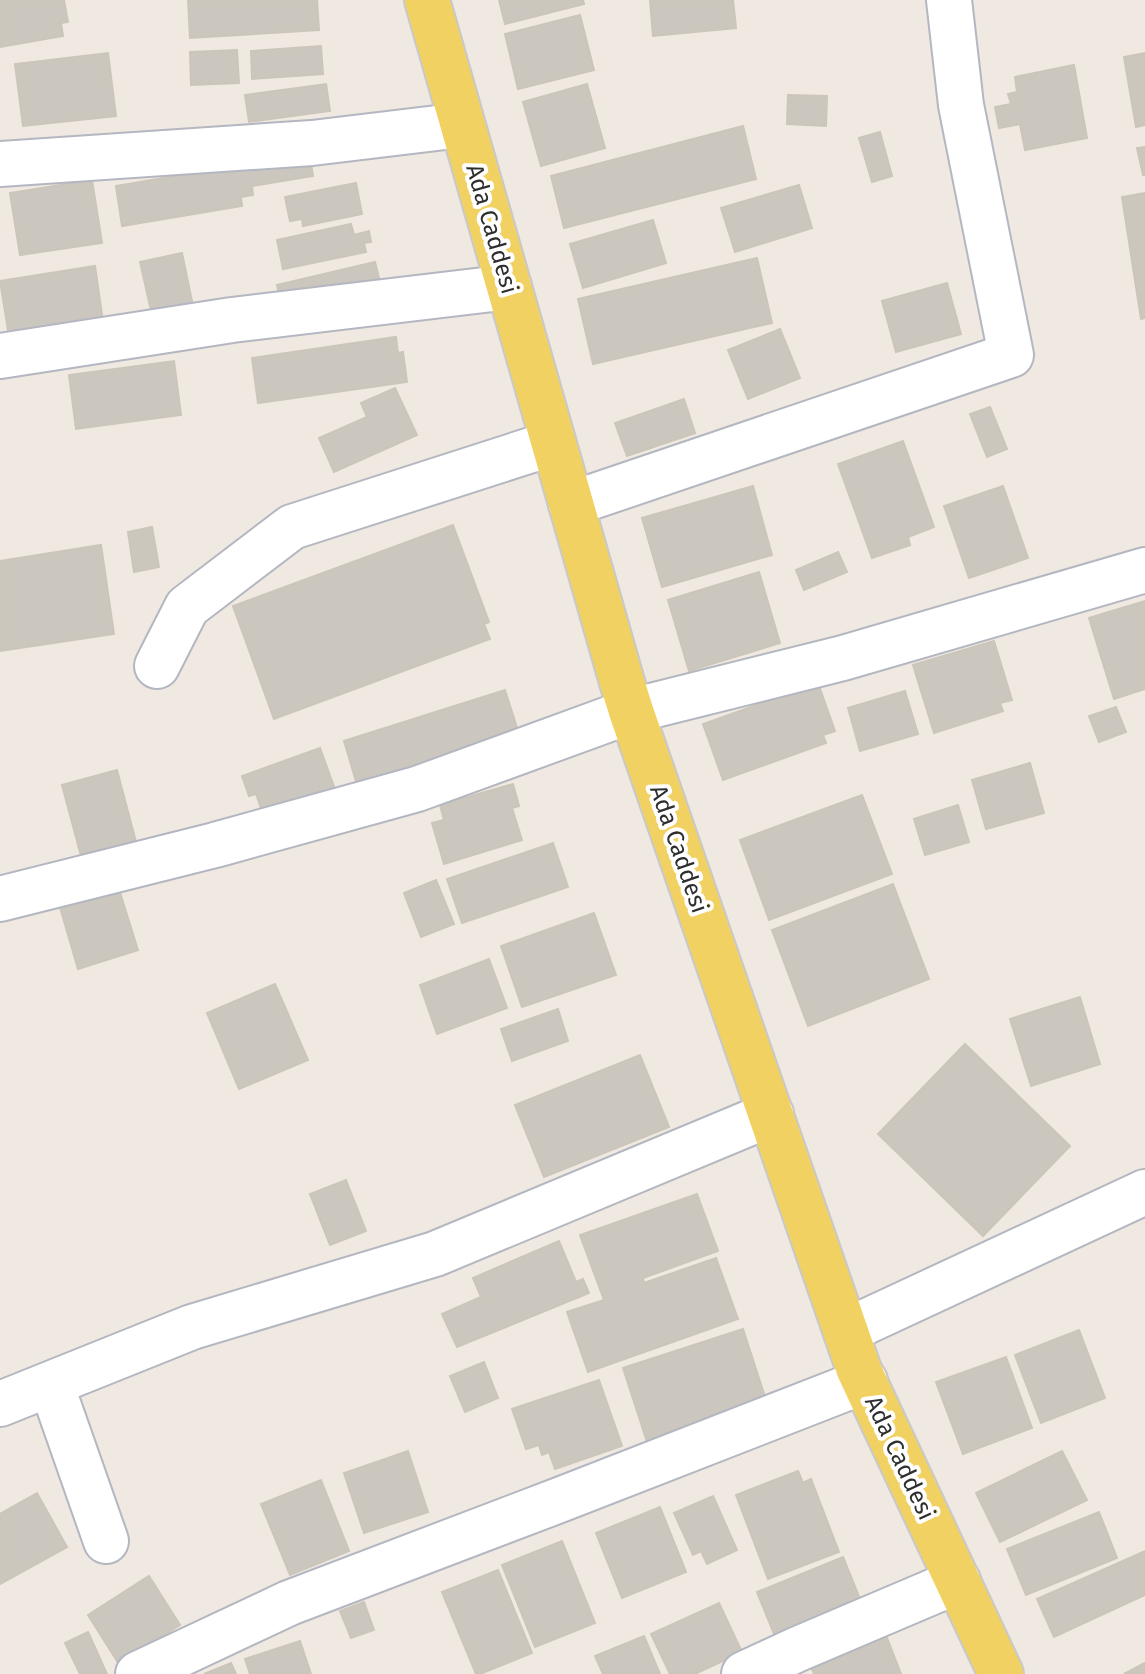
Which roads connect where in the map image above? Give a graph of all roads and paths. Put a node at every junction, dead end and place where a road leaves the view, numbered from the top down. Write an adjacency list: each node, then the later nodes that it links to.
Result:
1 (427, 0): 3 (main road, Ada Caddesi)
2 (949, 0): 8 (street)
3 (462, 125): 4 (street); 5 (main road, Ada Caddesi)
4 (0, 164)
5 (509, 287): 6 (street); 7 (main road, Ada Caddesi)
6 (0, 356)
7 (553, 443): 8 (main road, Ada Caddesi); 10 (street)
8 (571, 504): 11 (main road, Ada Caddesi)
9 (1145, 570): 11 (street)
10 (157, 666)
11 (631, 711): 12 (street); 13 (main road, Ada Caddesi)
12 (0, 899)
13 (771, 1114): 15 (main road, Ada Caddesi); 17 (street)
14 (1145, 1192): 15 (street)
15 (846, 1331): 16 (main road, Ada Caddesi)
16 (865, 1381): 20 (main road, Ada Caddesi); 21 (street)
17 (51, 1384): 18 (street); 19 (street)
18 (0, 1404)
19 (106, 1541)
20 (958, 1581): 22 (street); 23 (main road, Ada Caddesi)
21 (138, 1674)
22 (744, 1674)
23 (1001, 1674)

